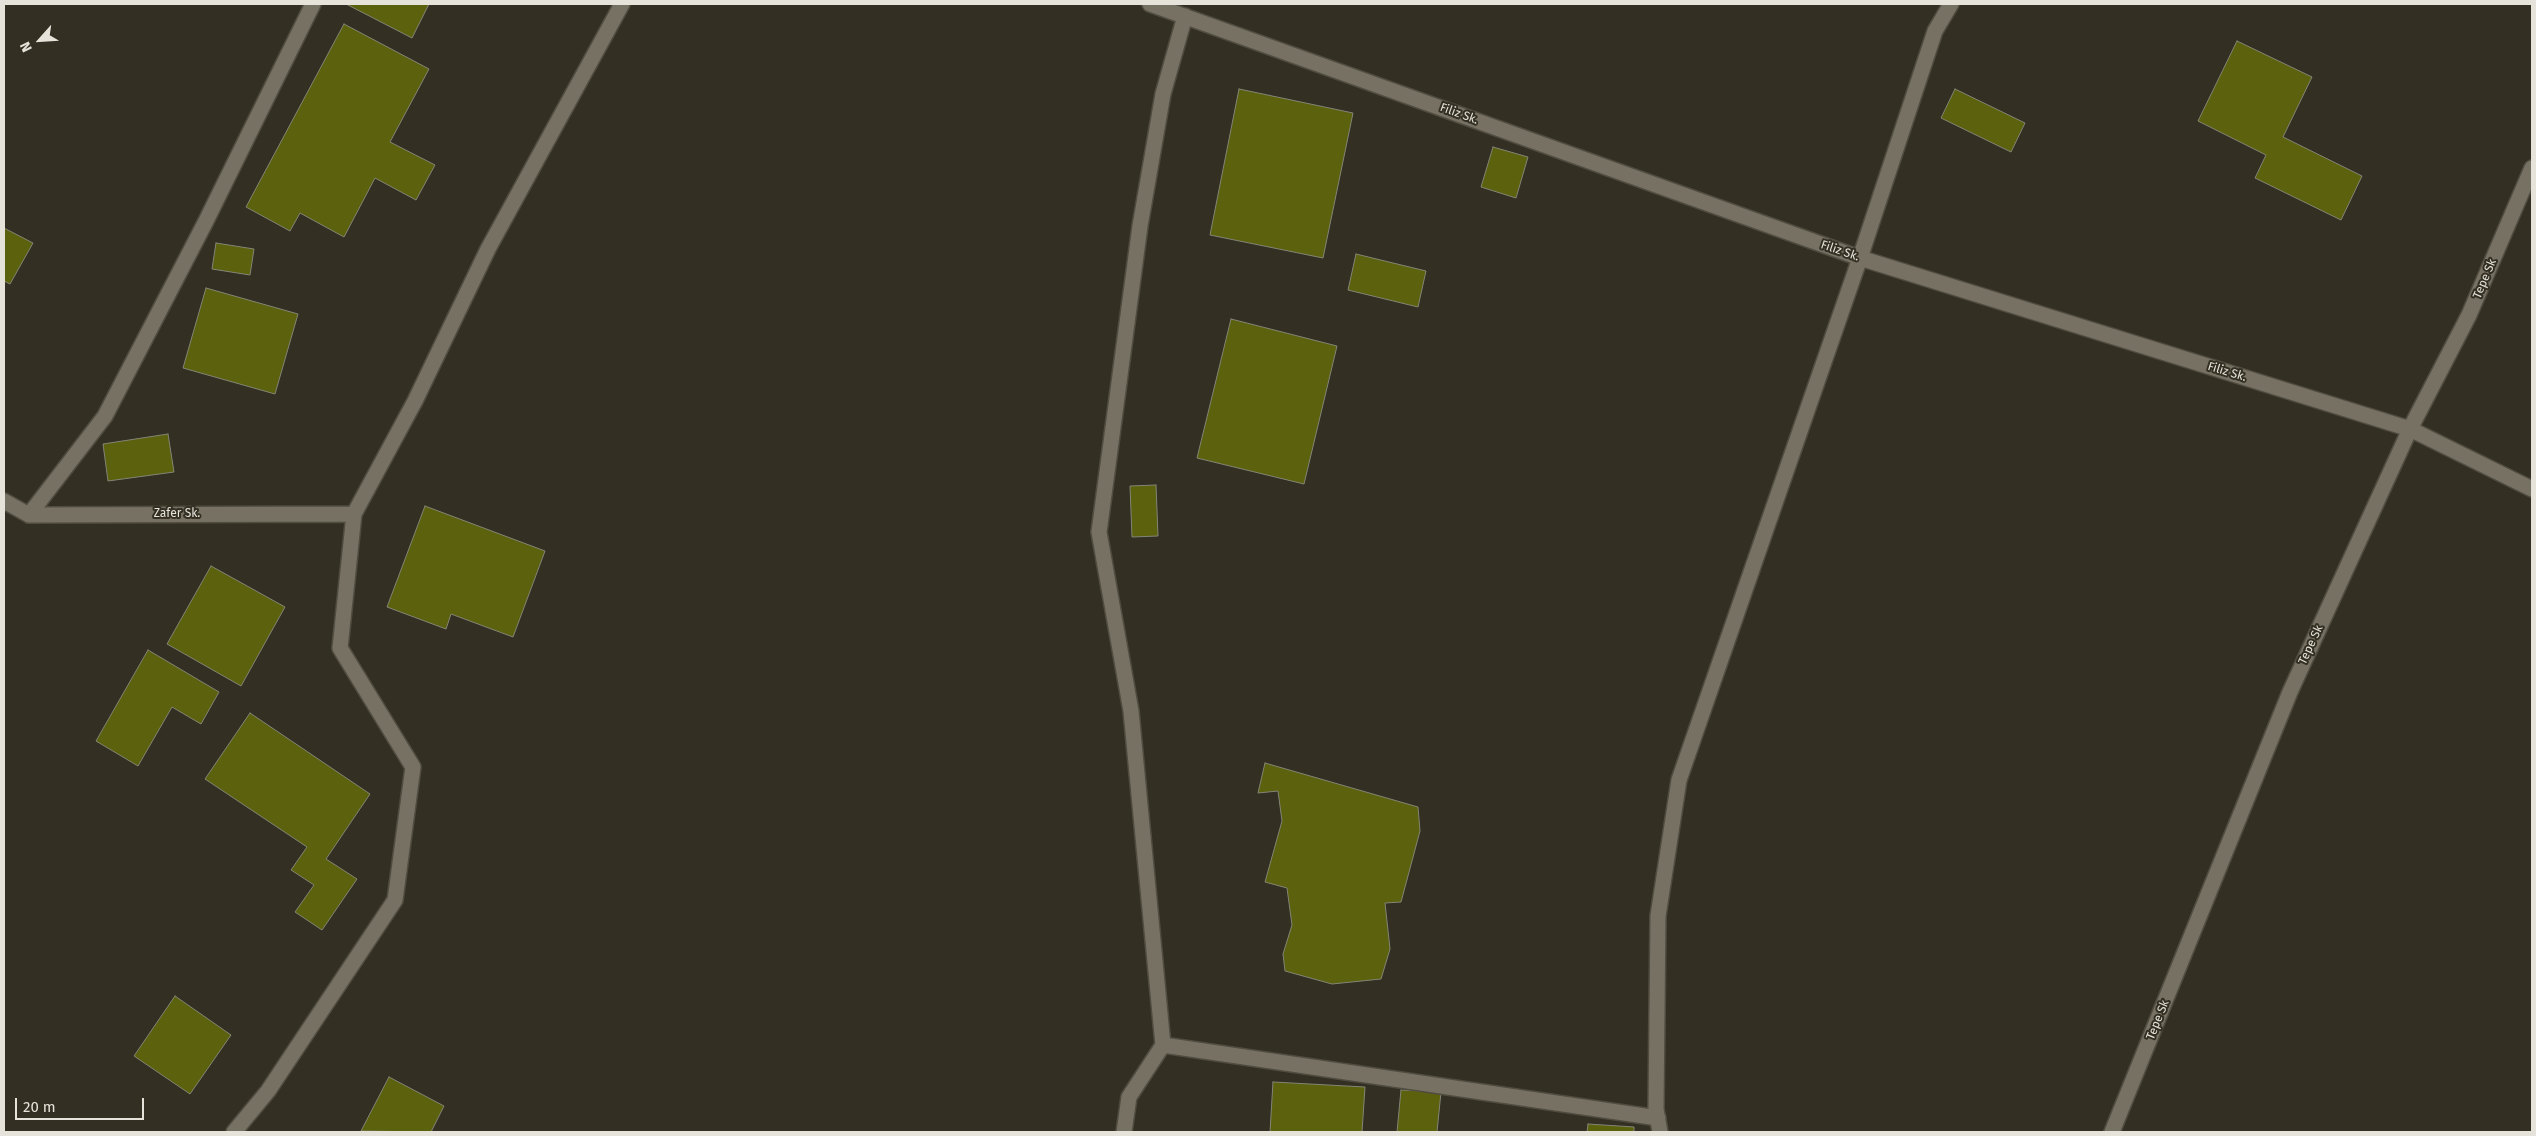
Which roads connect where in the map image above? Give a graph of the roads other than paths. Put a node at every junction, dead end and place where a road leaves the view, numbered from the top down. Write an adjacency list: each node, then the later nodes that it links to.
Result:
1 (314, 4): 12 (street)
2 (622, 4): 11 (street)
3 (1150, 4): 5 (street, Filiz Sk.)
4 (1951, 4): 7 (street)
5 (1185, 16): 7 (street, Filiz Sk.); 13 (street)
6 (2532, 168): 8 (street, Tepe Sk)
7 (1860, 258): 8 (street, Filiz Sk.); 14 (street)
8 (2410, 429): 9 (street, Filiz Sk.); 17 (street, Tepe Sk)
9 (2532, 489)
10 (4, 501): 12 (street, Zafer Sk.)
11 (354, 514): 12 (street, Zafer Sk.); 15 (street)
12 (29, 515)
13 (1163, 1045): 14 (street); 16 (street)
14 (1659, 1125)
15 (234, 1132)
16 (1124, 1132)
17 (2112, 1132)

